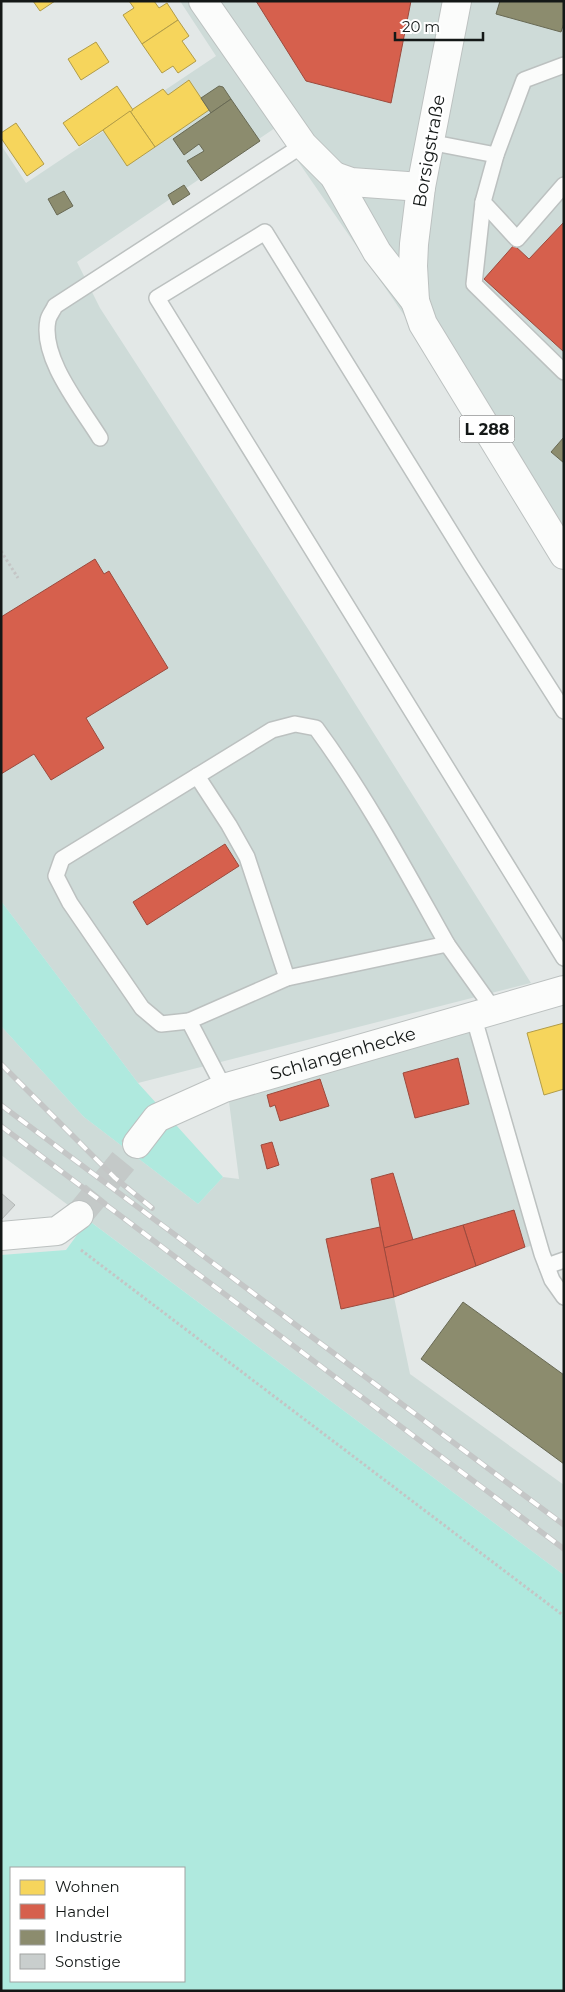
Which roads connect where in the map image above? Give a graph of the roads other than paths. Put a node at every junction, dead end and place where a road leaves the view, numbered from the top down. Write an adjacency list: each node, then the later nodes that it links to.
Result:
1 (203, 1): 5 (street)
2 (457, 1): 4 (street, Borsigstraße / L 288)
3 (564, 66): 6 (lane)
4 (429, 142): 6 (lane); 9 (street, Borsigstraße / L 288)
5 (303, 145): 7 (street); 13 (lane)
6 (496, 154): 10 (lane)
7 (334, 176): 9 (street); 11 (street)
8 (564, 185): 10 (lane)
9 (420, 186): 11 (street, Borsigstraße / L 288)
10 (483, 202): 12 (lane)
11 (415, 301): 14 (street, L 288)
12 (564, 372)
13 (100, 438)
14 (564, 554)
15 (564, 711): 18 (lane)
16 (197, 776): 17 (lane); 19 (lane); 22 (lane)
17 (447, 944): 19 (lane); 21 (lane)
18 (564, 958)
19 (287, 978): 22 (lane)
20 (564, 990): 21 (street, Schlangenhecke)
21 (484, 1012): 23 (street, Schlangenhecke); 28 (lane)
22 (189, 1021): 23 (lane)
23 (224, 1088): 24 (street, Schlangenhecke)
24 (137, 1144)
25 (80, 1215): 26 (street)
26 (1, 1236)
27 (564, 1260): 28 (lane)
28 (546, 1266): 29 (lane)
29 (564, 1297)

